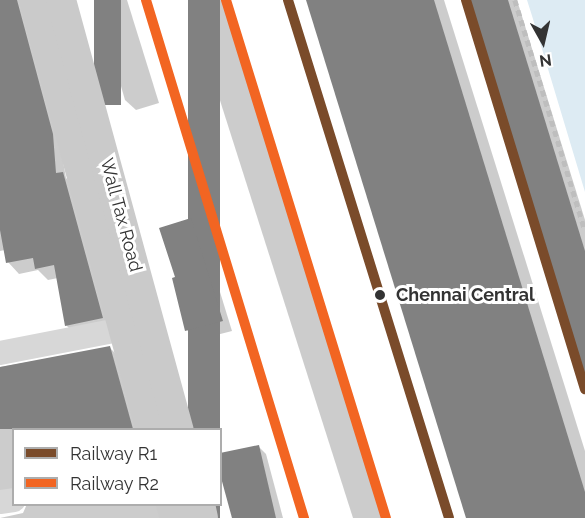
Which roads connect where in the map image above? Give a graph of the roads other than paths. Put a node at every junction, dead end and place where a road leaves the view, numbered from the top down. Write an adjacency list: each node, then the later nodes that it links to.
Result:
1 (34, 0): 3 (main road, Wall Tax Road)
2 (62, 0): 6 (main road, Wall Tax Road)
3 (123, 329): 4 (street); 5 (main road, Wall Tax Road)
4 (0, 353)
5 (151, 428)
6 (179, 428)

